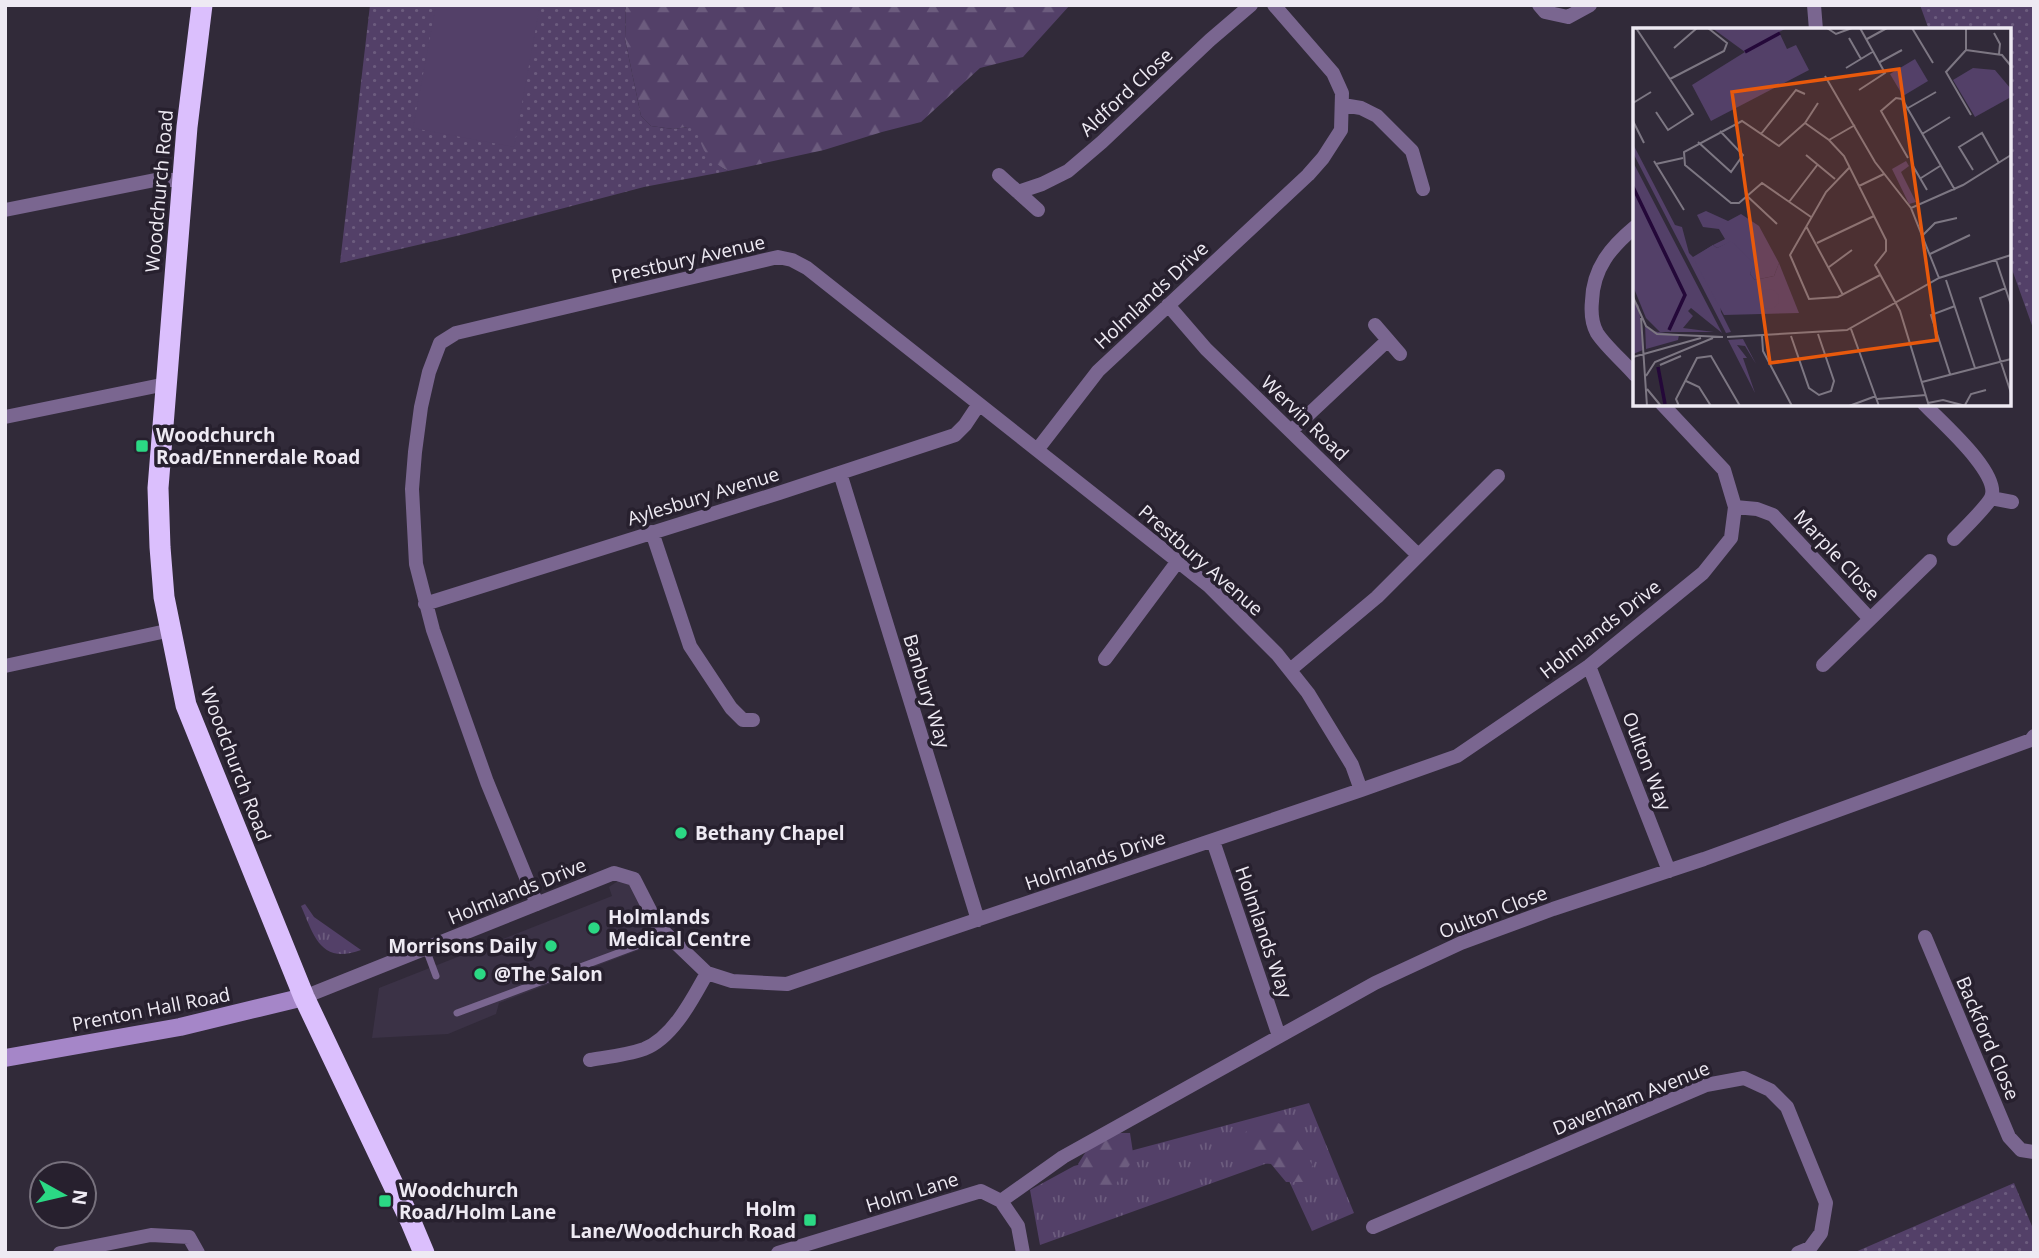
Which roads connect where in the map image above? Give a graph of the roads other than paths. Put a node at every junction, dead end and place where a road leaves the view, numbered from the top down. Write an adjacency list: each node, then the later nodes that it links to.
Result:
1 (202, 5): 10 (highway, Woodchurch Road)
2 (1251, 5): 12 (street, Aldford Close)
3 (1275, 5): 8 (street, Holmlands Drive)
4 (1539, 5): 5 (street)
5 (1590, 5)
6 (1814, 5): 7 (street)
7 (1816, 28)
8 (1343, 105): 11 (street); 16 (street, Holmlands Drive)
9 (999, 175): 12 (street)
10 (183, 180): 13 (street); 21 (highway, Woodchurch Road)
11 (1423, 189)
12 (1017, 192): 14 (street)
13 (5, 210)
14 (1038, 210)
15 (1633, 229): 20 (street)
16 (1168, 305): 26 (street, Wervin Road); 27 (street, Holmlands Drive)
17 (1375, 325): 18 (street)
18 (1388, 340): 19 (street); 26 (street)
19 (1400, 354)
20 (1633, 372)
21 (166, 384): 25 (street); 40 (highway, Woodchurch Road)
22 (979, 404): 27 (street, Prestbury Avenue); 28 (street, Aylesbury Avenue); 38 (street, Prestbury Avenue)
23 (1664, 406): 32 (street, Holmlands Drive)
24 (1926, 406): 30 (street)
25 (5, 417)
26 (1291, 431): 35 (street, Wervin Road)
27 (1037, 450): 36 (street, Prestbury Avenue)
28 (840, 472): 33 (street, Aylesbury Avenue); 52 (street, Banbury Way)
29 (1498, 476): 35 (street)
30 (1991, 499): 31 (street); 34 (street)
31 (2012, 502)
32 (1735, 507): 39 (street, Marple Close); 44 (street, Holmlands Drive)
33 (652, 532): 38 (street, Aylesbury Avenue); 46 (street)
34 (1954, 539)
35 (1418, 555): 45 (street)
36 (1178, 561): 41 (street); 45 (street, Prestbury Avenue)
37 (1930, 561): 39 (street, Marple Close)
38 (425, 604): 51 (street, Prestbury Avenue)
39 (1870, 619): 42 (street, Marple Close)
40 (171, 630): 43 (street); 58 (highway, Woodchurch Road)
41 (1105, 659)
42 (1823, 665)
43 (5, 666)
44 (1589, 666): 48 (street, Holmlands Drive); 50 (street, Oulton Way)
45 (1290, 670): 48 (street, Prestbury Avenue)
46 (747, 723)
47 (2034, 736): 50 (street, Oulton Close)
48 (1361, 790): 49 (street, Holmlands Drive)
49 (1213, 841): 52 (street, Holmlands Drive); 60 (street, Holmlands Way)
50 (1669, 871): 60 (street, Oulton Close)
51 (537, 904): 53 (street, Holmlands Drive); 55 (street, Holmlands Drive)
52 (978, 920): 56 (street, Holmlands Drive)
53 (667, 934): 56 (street, Holmlands Drive); 59 (lane)
54 (1924, 937): 63 (street, Backford Close)
55 (425, 948): 57 (lane); 58 (street, Holmlands Drive)
56 (707, 973): 62 (street)
57 (436, 975)
58 (304, 997): 61 (street, Prenton Hall Road); 68 (highway, Woodchurch Road)
59 (457, 1013)
60 (1279, 1037): 64 (street, Oulton Close)
61 (5, 1058)
62 (586, 1063)
63 (2027, 1151)
64 (1001, 1201): 69 (street, Holm Lane); 70 (street)
65 (1373, 1227): 71 (street, Davenham Avenue)
66 (60, 1253): 67 (street)
67 (198, 1253)
68 (424, 1253)
69 (780, 1253)
70 (1023, 1253)
71 (1798, 1253)

